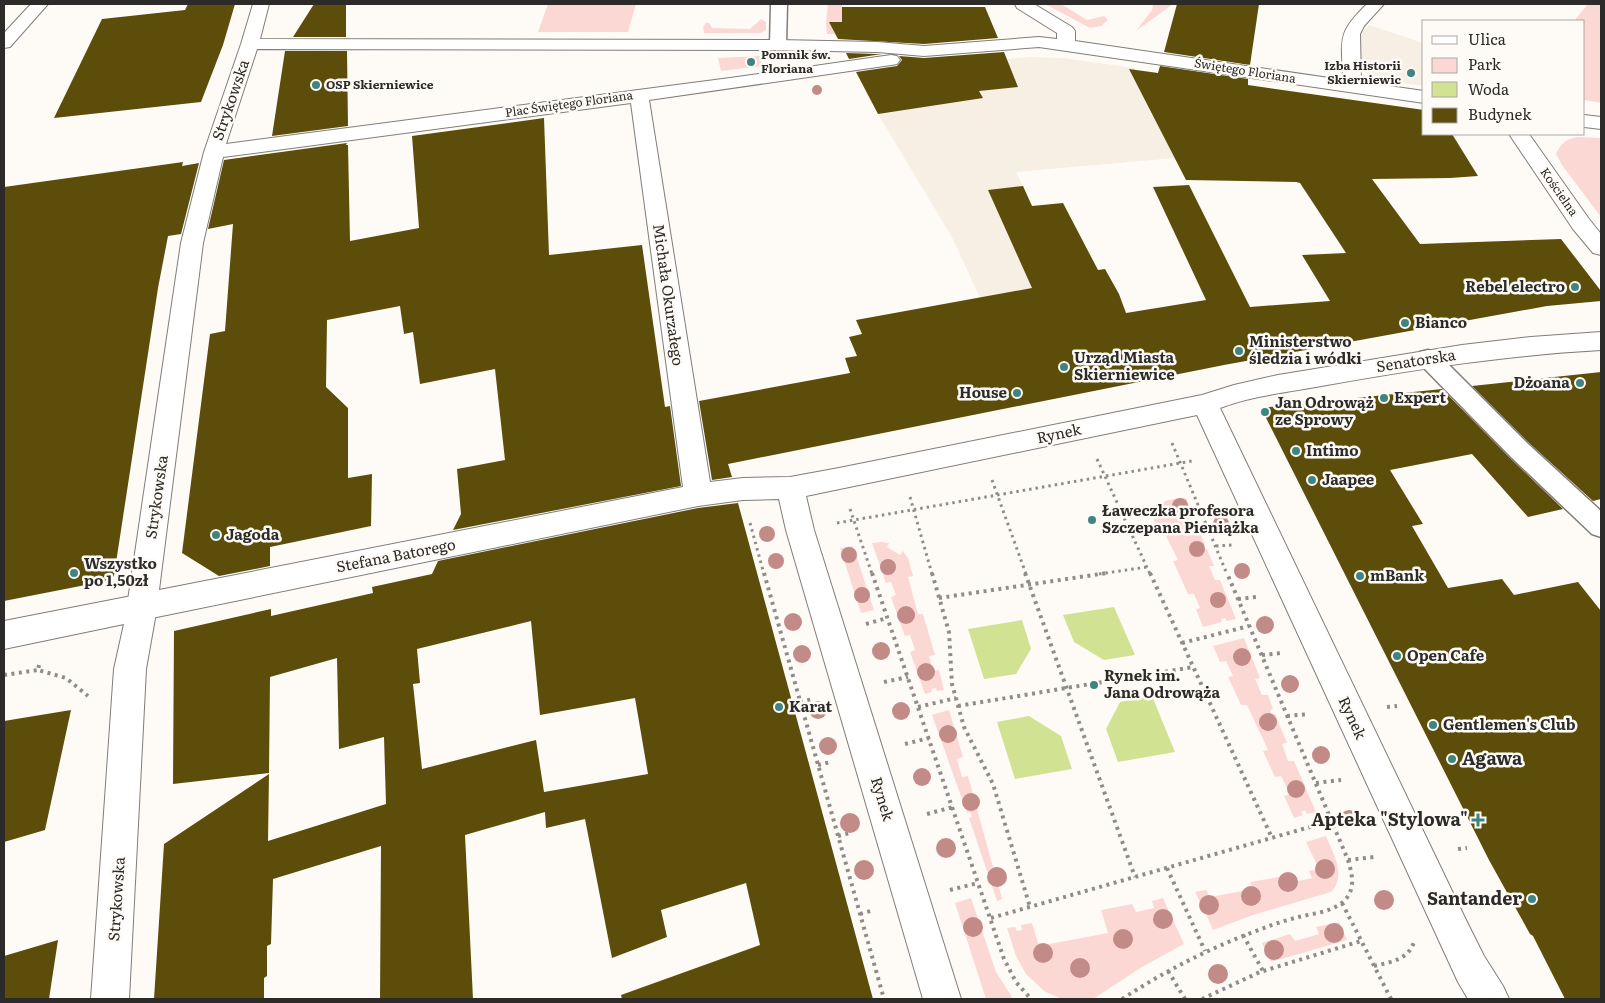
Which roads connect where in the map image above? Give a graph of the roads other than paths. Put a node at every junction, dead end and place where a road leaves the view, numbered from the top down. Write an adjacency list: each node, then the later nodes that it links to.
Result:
1 (40, 4): 6 (street)
2 (261, 4): 7 (street, Strykowska)
3 (779, 4): 9 (lane)
4 (1023, 4): 8 (street)
5 (1376, 4): 11 (street)
6 (4, 43)
7 (250, 44): 9 (street, Plac Świętego Floriana); 17 (street, Strykowska)
8 (1066, 44): 10 (street, Plac Świętego Floriana); 11 (street, Świętego Floriana)
9 (778, 45): 10 (street, Plac Świętego Floriana)
10 (924, 51): 12 (street, Plac Świętego Floriana)
11 (1352, 87): 13 (street, Świętego Floriana)
12 (639, 95): 17 (street, Plac Świętego Floriana); 23 (street, Michała Okurzałego)
13 (1422, 97)
14 (1585, 121): 15 (street)
15 (1601, 123)
16 (1520, 135): 18 (street, Kościelna)
17 (214, 152): 25 (street, Strykowska)
18 (1601, 248)
19 (1601, 341): 20 (street, Senatorska)
20 (1428, 358): 21 (street, Senatorska); 24 (lane)
21 (1205, 404): 22 (street, Rynek); 29 (street, Rynek)
22 (790, 488): 23 (street, Stefana Batorego); 28 (street, Rynek)
23 (698, 495): 25 (street, Stefana Batorego)
24 (1601, 526)
25 (142, 607): 26 (street, Stefana Batorego); 27 (street, Strykowska)
26 (4, 635)
27 (110, 999)
28 (942, 999)
29 (1490, 999)

